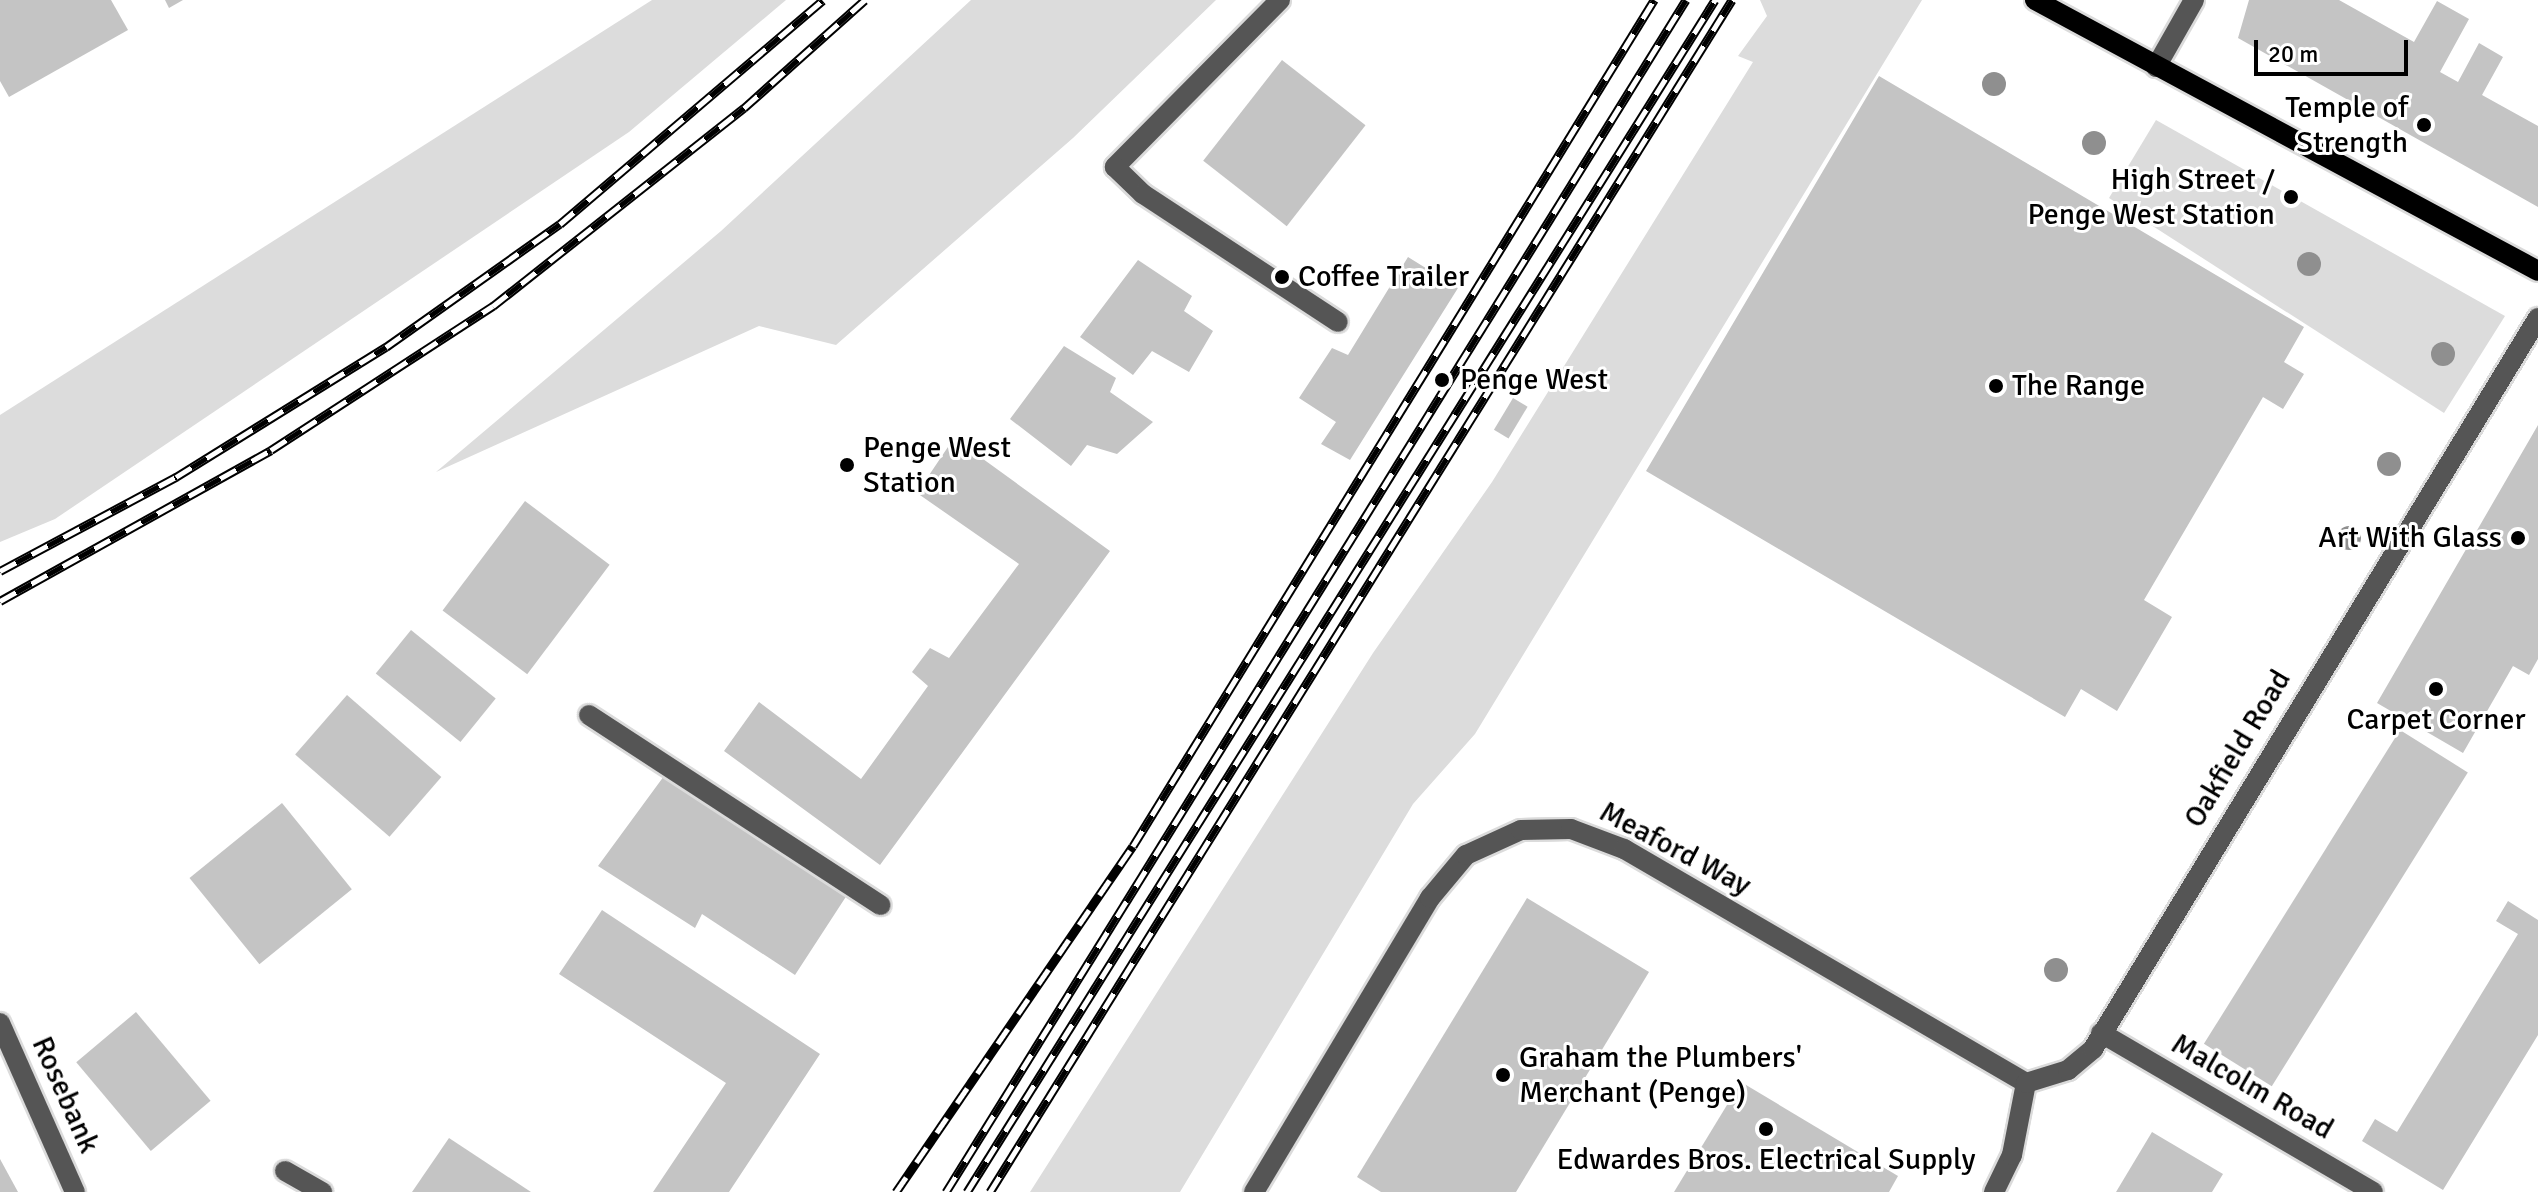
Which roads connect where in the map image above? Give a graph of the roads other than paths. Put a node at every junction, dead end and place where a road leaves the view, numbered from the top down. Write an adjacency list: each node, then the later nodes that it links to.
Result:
1 (1280, 0): 7 (street)
2 (2035, 0): 4 (main road)
3 (2194, 0): 4 (street)
4 (2156, 67): 5 (main road)
5 (2538, 271)
6 (2538, 318): 11 (street, Oakfield Road)
7 (1338, 322)
8 (589, 715): 9 (street)
9 (880, 905)
10 (0, 1023): 14 (street, Rosebank)
11 (2101, 1033): 12 (street, Oakfield Road); 18 (street, Malcolm Road)
12 (2026, 1083): 16 (street, Meaford Way); 17 (street)
13 (285, 1171): 15 (street)
14 (75, 1192)
15 (322, 1192)
16 (1254, 1192)
17 (1994, 1192)
18 (2373, 1192)

